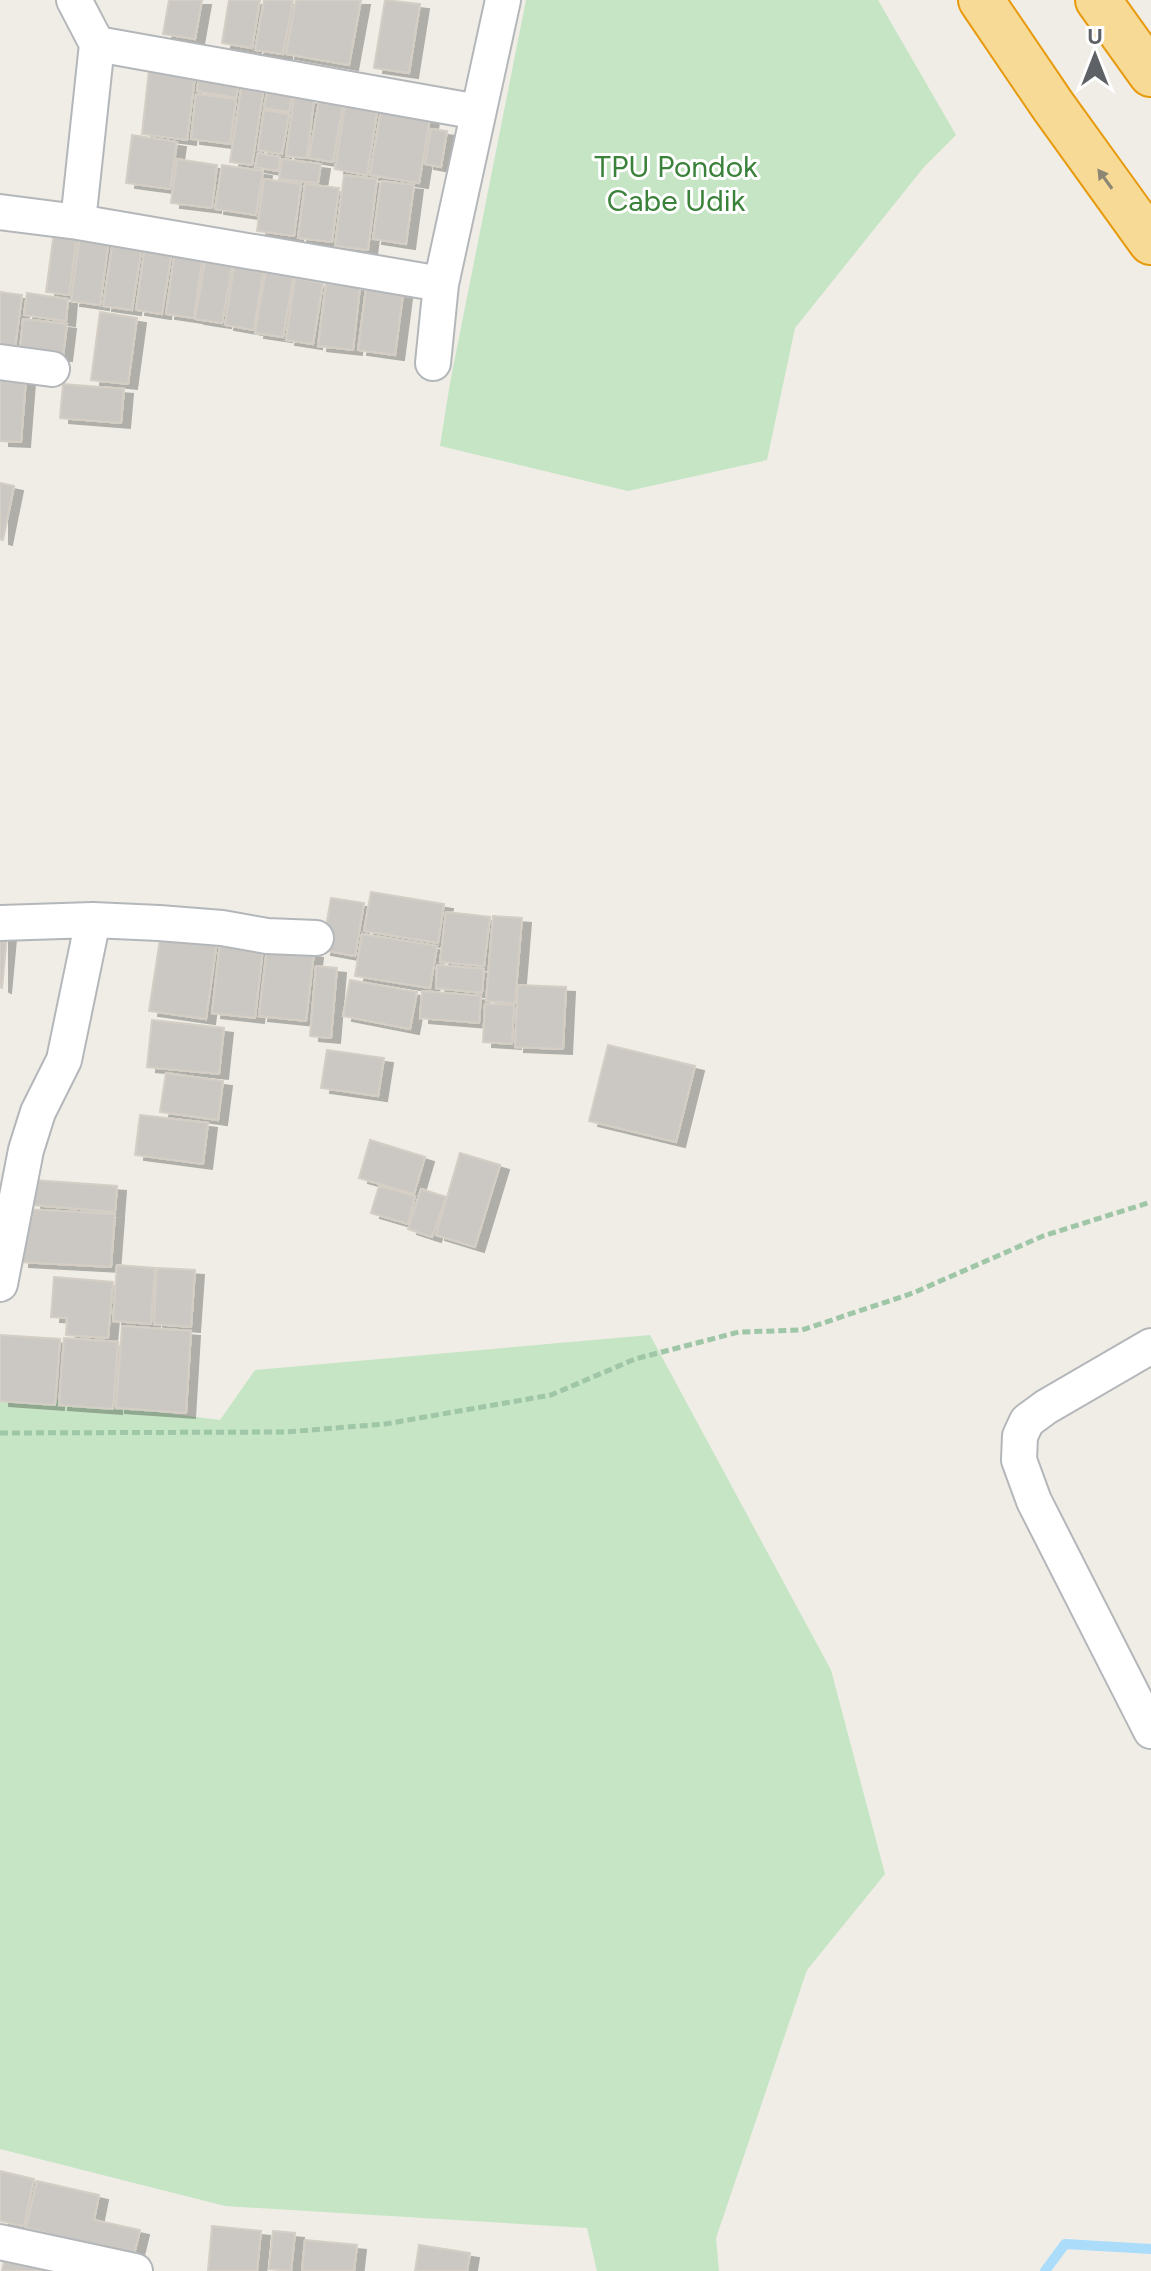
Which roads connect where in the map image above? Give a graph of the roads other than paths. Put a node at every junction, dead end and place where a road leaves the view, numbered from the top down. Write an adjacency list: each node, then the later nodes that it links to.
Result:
1 (74, 0): 5 (street)
2 (503, 0): 7 (street)
3 (981, 0): 10 (highway, one-way to 3)
4 (1098, 0): 6 (highway)
5 (97, 44): 7 (street); 9 (street)
6 (1151, 74)
7 (478, 112): 11 (street)
8 (0, 212): 9 (street)
9 (78, 222): 11 (street)
10 (1151, 242)
11 (441, 284): 13 (street)
12 (0, 362): 14 (street)
13 (433, 363)
14 (52, 369)
15 (93, 920): 16 (street); 17 (street); 18 (street)
16 (0, 923)
17 (316, 938)
18 (0, 1284)
19 (1151, 1346): 20 (street)
20 (1151, 1731)
21 (0, 2242): 22 (street)
22 (135, 2271)

